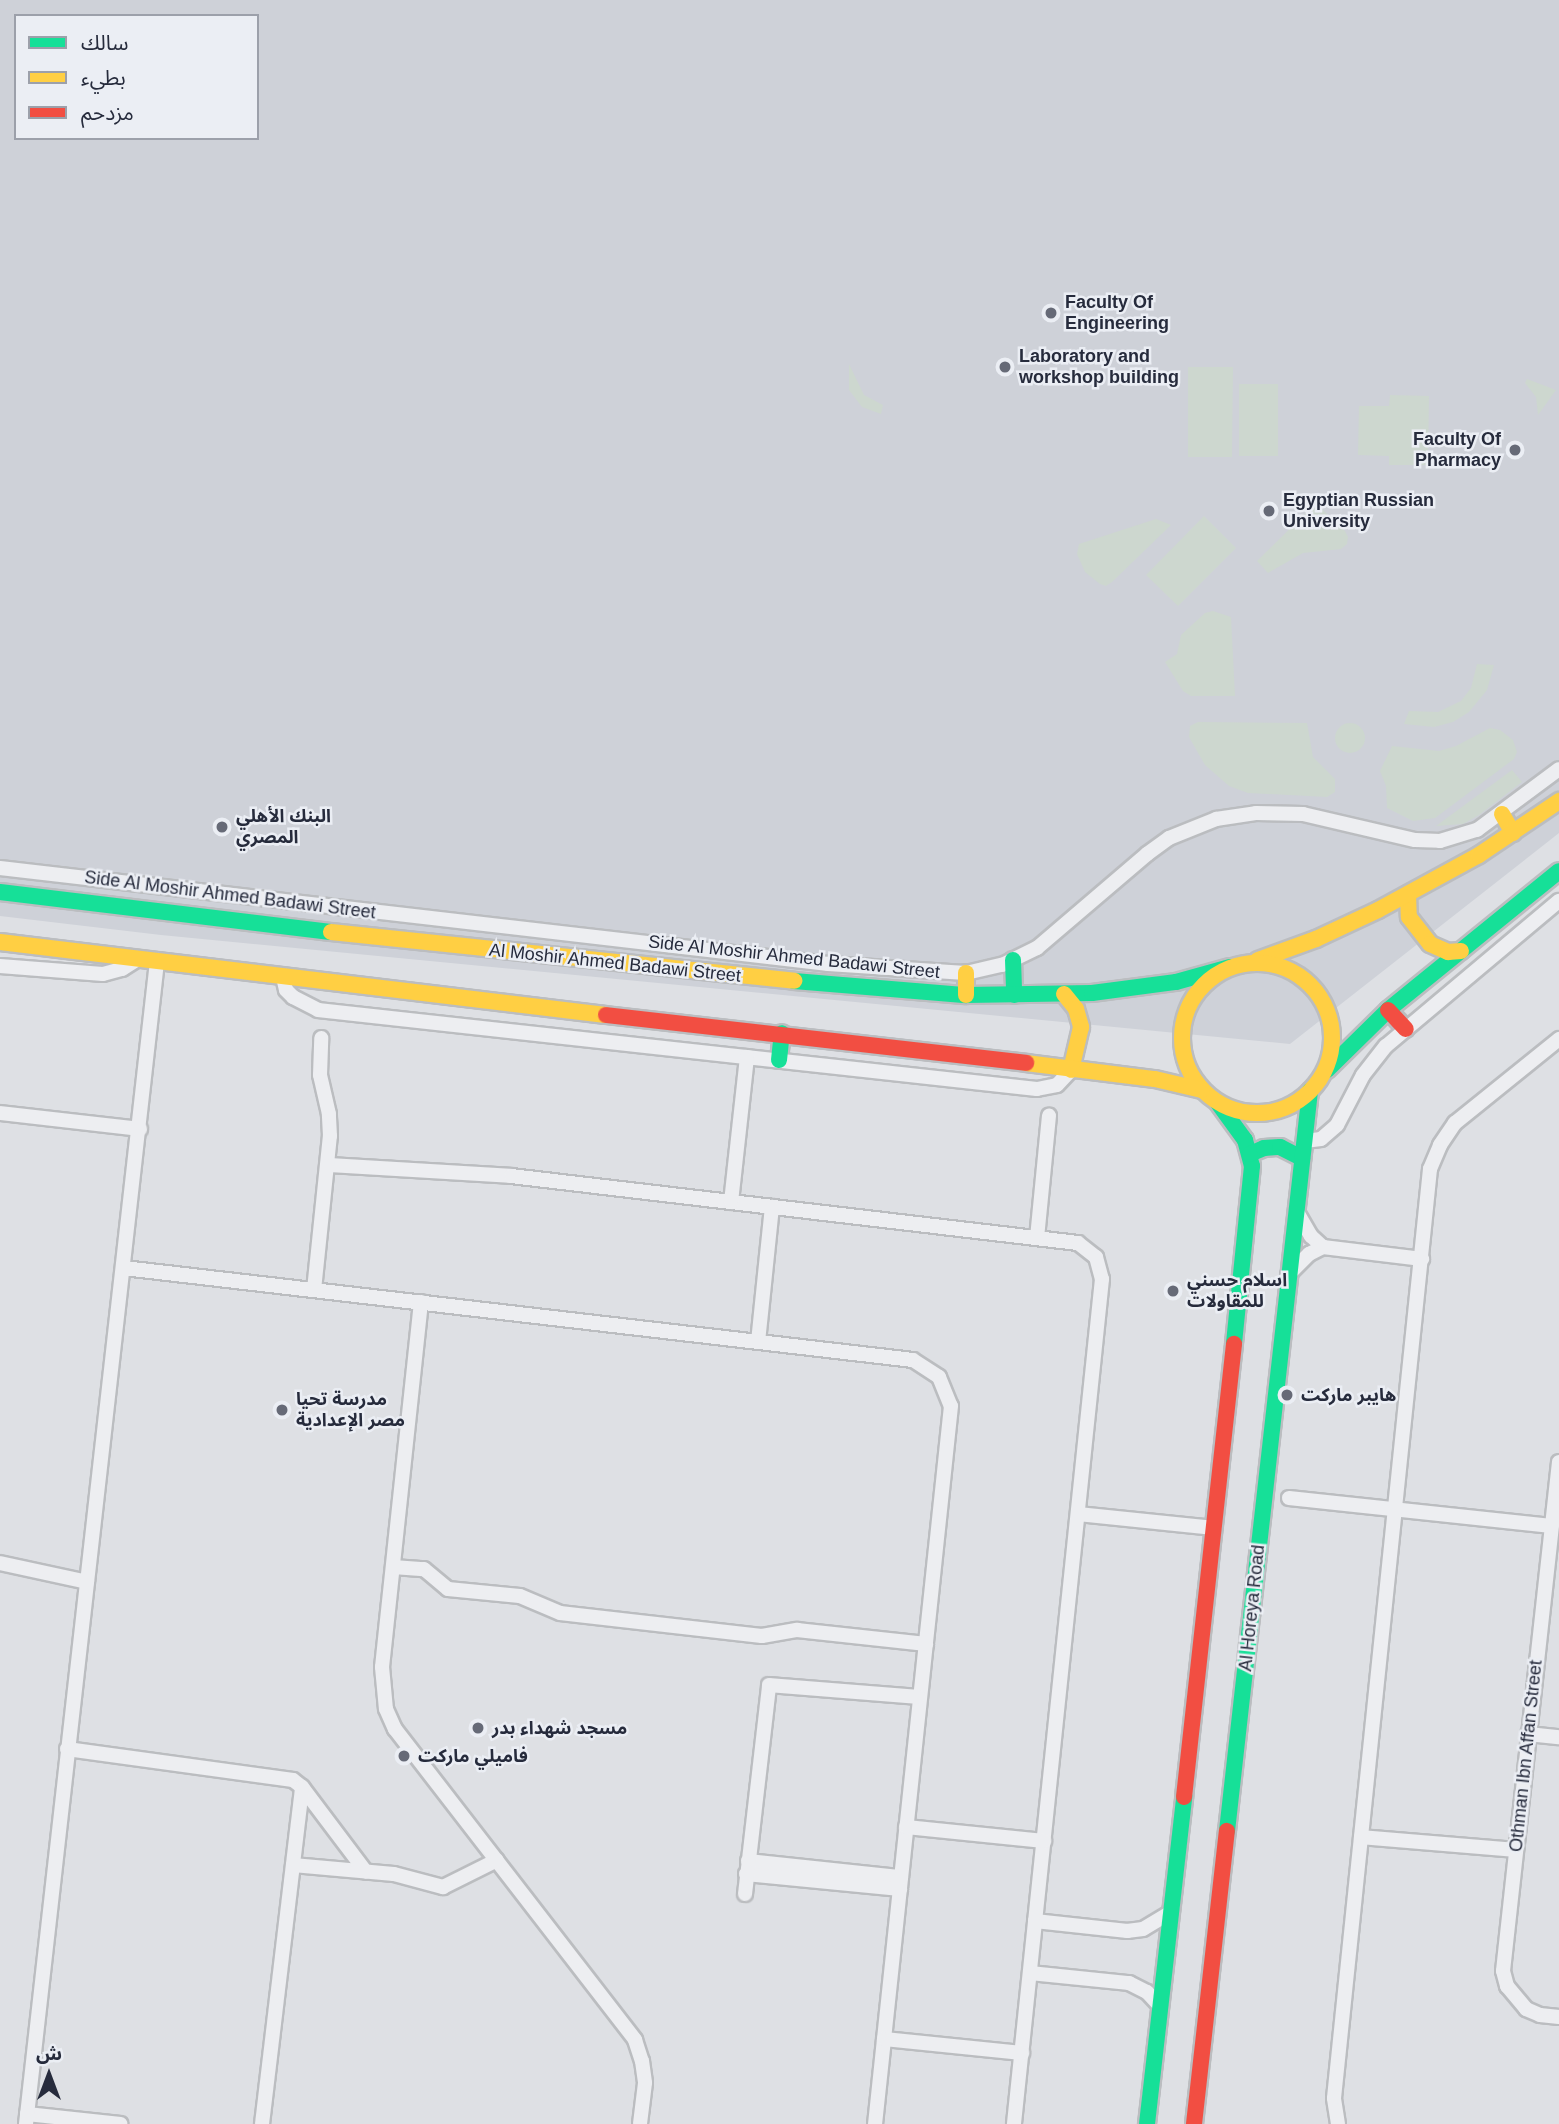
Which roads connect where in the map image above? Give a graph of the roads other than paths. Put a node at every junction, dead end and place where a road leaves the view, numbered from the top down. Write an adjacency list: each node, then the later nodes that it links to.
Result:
1 (1559, 769): 3 (street, Side Al Moshir Ahmed Badawi Street)
2 (1559, 801): 4 (street)
3 (1502, 814): 4 (street); 13 (street, Side Al Moshir Ahmed Badawi Street)
4 (1513, 833): 8 (street)
5 (0, 868): 18 (street, Side Al Moshir Ahmed Badawi Street)
6 (1559, 871): 11 (street)
7 (0, 892): 21 (street, Al Moshir Ahmed Badawi Street)
8 (1408, 894): 11 (street); 15 (street)
9 (1559, 901): 24 (street)
10 (0, 943): 12 (street)
11 (1461, 951): 23 (street)
12 (138, 959): 14 (street); 16 (street)
13 (1013, 960): 18 (street, Side Al Moshir Ahmed Badawi Street); 22 (street)
14 (157, 961): 19 (street); 37 (street)
15 (1252, 962): 17 (street); 31 (street)
16 (0, 966)
17 (1230, 967): 20 (street, Al Moshir Ahmed Badawi Street); 32 (street)
18 (966, 974): 21 (street)
19 (283, 976): 25 (street); 28 (street)
20 (1064, 994): 22 (street, Al Moshir Ahmed Badawi Street); 30 (street)
21 (966, 995): 22 (street, Al Moshir Ahmed Badawi Street)
22 (1014, 995)
23 (1388, 1010): 24 (street); 31 (street)
24 (1406, 1029): 38 (street)
25 (782, 1033): 29 (street); 30 (street)
26 (321, 1038): 40 (street)
27 (1559, 1039): 46 (street)
28 (747, 1056): 29 (street); 41 (street)
29 (779, 1060): 30 (street)
30 (1071, 1070): 32 (street)
31 (1324, 1073): 33 (street)
32 (1202, 1090): 34 (street)
33 (1310, 1091): 34 (street); 38 (street, Al Horeya Road)
34 (1219, 1103): 39 (street)
35 (0, 1113): 37 (street)
36 (1049, 1116): 44 (street)
37 (140, 1129): 47 (street)
38 (1304, 1149): 39 (street); 43 (street, Al Horeya Road)
39 (1250, 1154): 57 (street)
40 (328, 1165): 41 (street); 49 (street)
41 (731, 1202): 42 (street)
42 (772, 1207): 44 (street); 51 (street)
43 (1296, 1209): 45 (street); 48 (street, Al Horeya Road)
44 (1037, 1238): 55 (street)
45 (1323, 1247): 46 (street); 48 (street)
46 (1422, 1259): 54 (street)
47 (124, 1268): 49 (street); 60 (street)
48 (1288, 1275): 91 (street, Al Horeya Road)
49 (314, 1290): 50 (street)
50 (421, 1303): 51 (street); 59 (street)
51 (758, 1342): 61 (street)
52 (1559, 1462): 56 (street, Othman Ibn Affan Street)
53 (1289, 1498): 54 (street)
54 (1395, 1509): 56 (street); 68 (street)
55 (1077, 1514): 57 (street); 69 (street)
56 (1552, 1526): 63 (street, Othman Ibn Affan Street)
57 (1214, 1528): 77 (street)
58 (0, 1563): 60 (street)
59 (393, 1567): 61 (street); 71 (street)
60 (87, 1582): 65 (street)
61 (926, 1644): 62 (street)
62 (919, 1697): 67 (street); 73 (street)
63 (1528, 1734): 64 (street); 70 (street, Othman Ibn Affan Street)
64 (1559, 1737)
65 (67, 1749): 66 (street); 84 (street)
66 (302, 1787): 72 (street); 74 (street)
67 (906, 1827): 69 (street); 75 (street)
68 (1361, 1837): 70 (street); 92 (street)
69 (1044, 1841): 78 (street)
70 (1515, 1850): 81 (street, Othman Ibn Affan Street)
71 (497, 1860): 74 (street); 87 (street)
72 (293, 1865): 74 (street); 86 (street)
73 (747, 1868): 75 (street); 76 (street)
74 (366, 1872)
75 (900, 1883): 82 (street)
76 (744, 1894)
77 (1171, 1912): 78 (street); 80 (street)
78 (1035, 1920): 79 (street)
79 (1030, 1973): 80 (street); 83 (street)
80 (1160, 2006): 90 (street)
81 (1559, 2017)
82 (884, 2039): 83 (street); 88 (street)
83 (1021, 2053): 89 (street)
84 (27, 2119): 85 (street)
85 (120, 2124)
86 (262, 2124)
87 (640, 2124)
88 (875, 2124)
89 (1014, 2124)
90 (1147, 2124)
91 (1194, 2124)
92 (1338, 2124)

